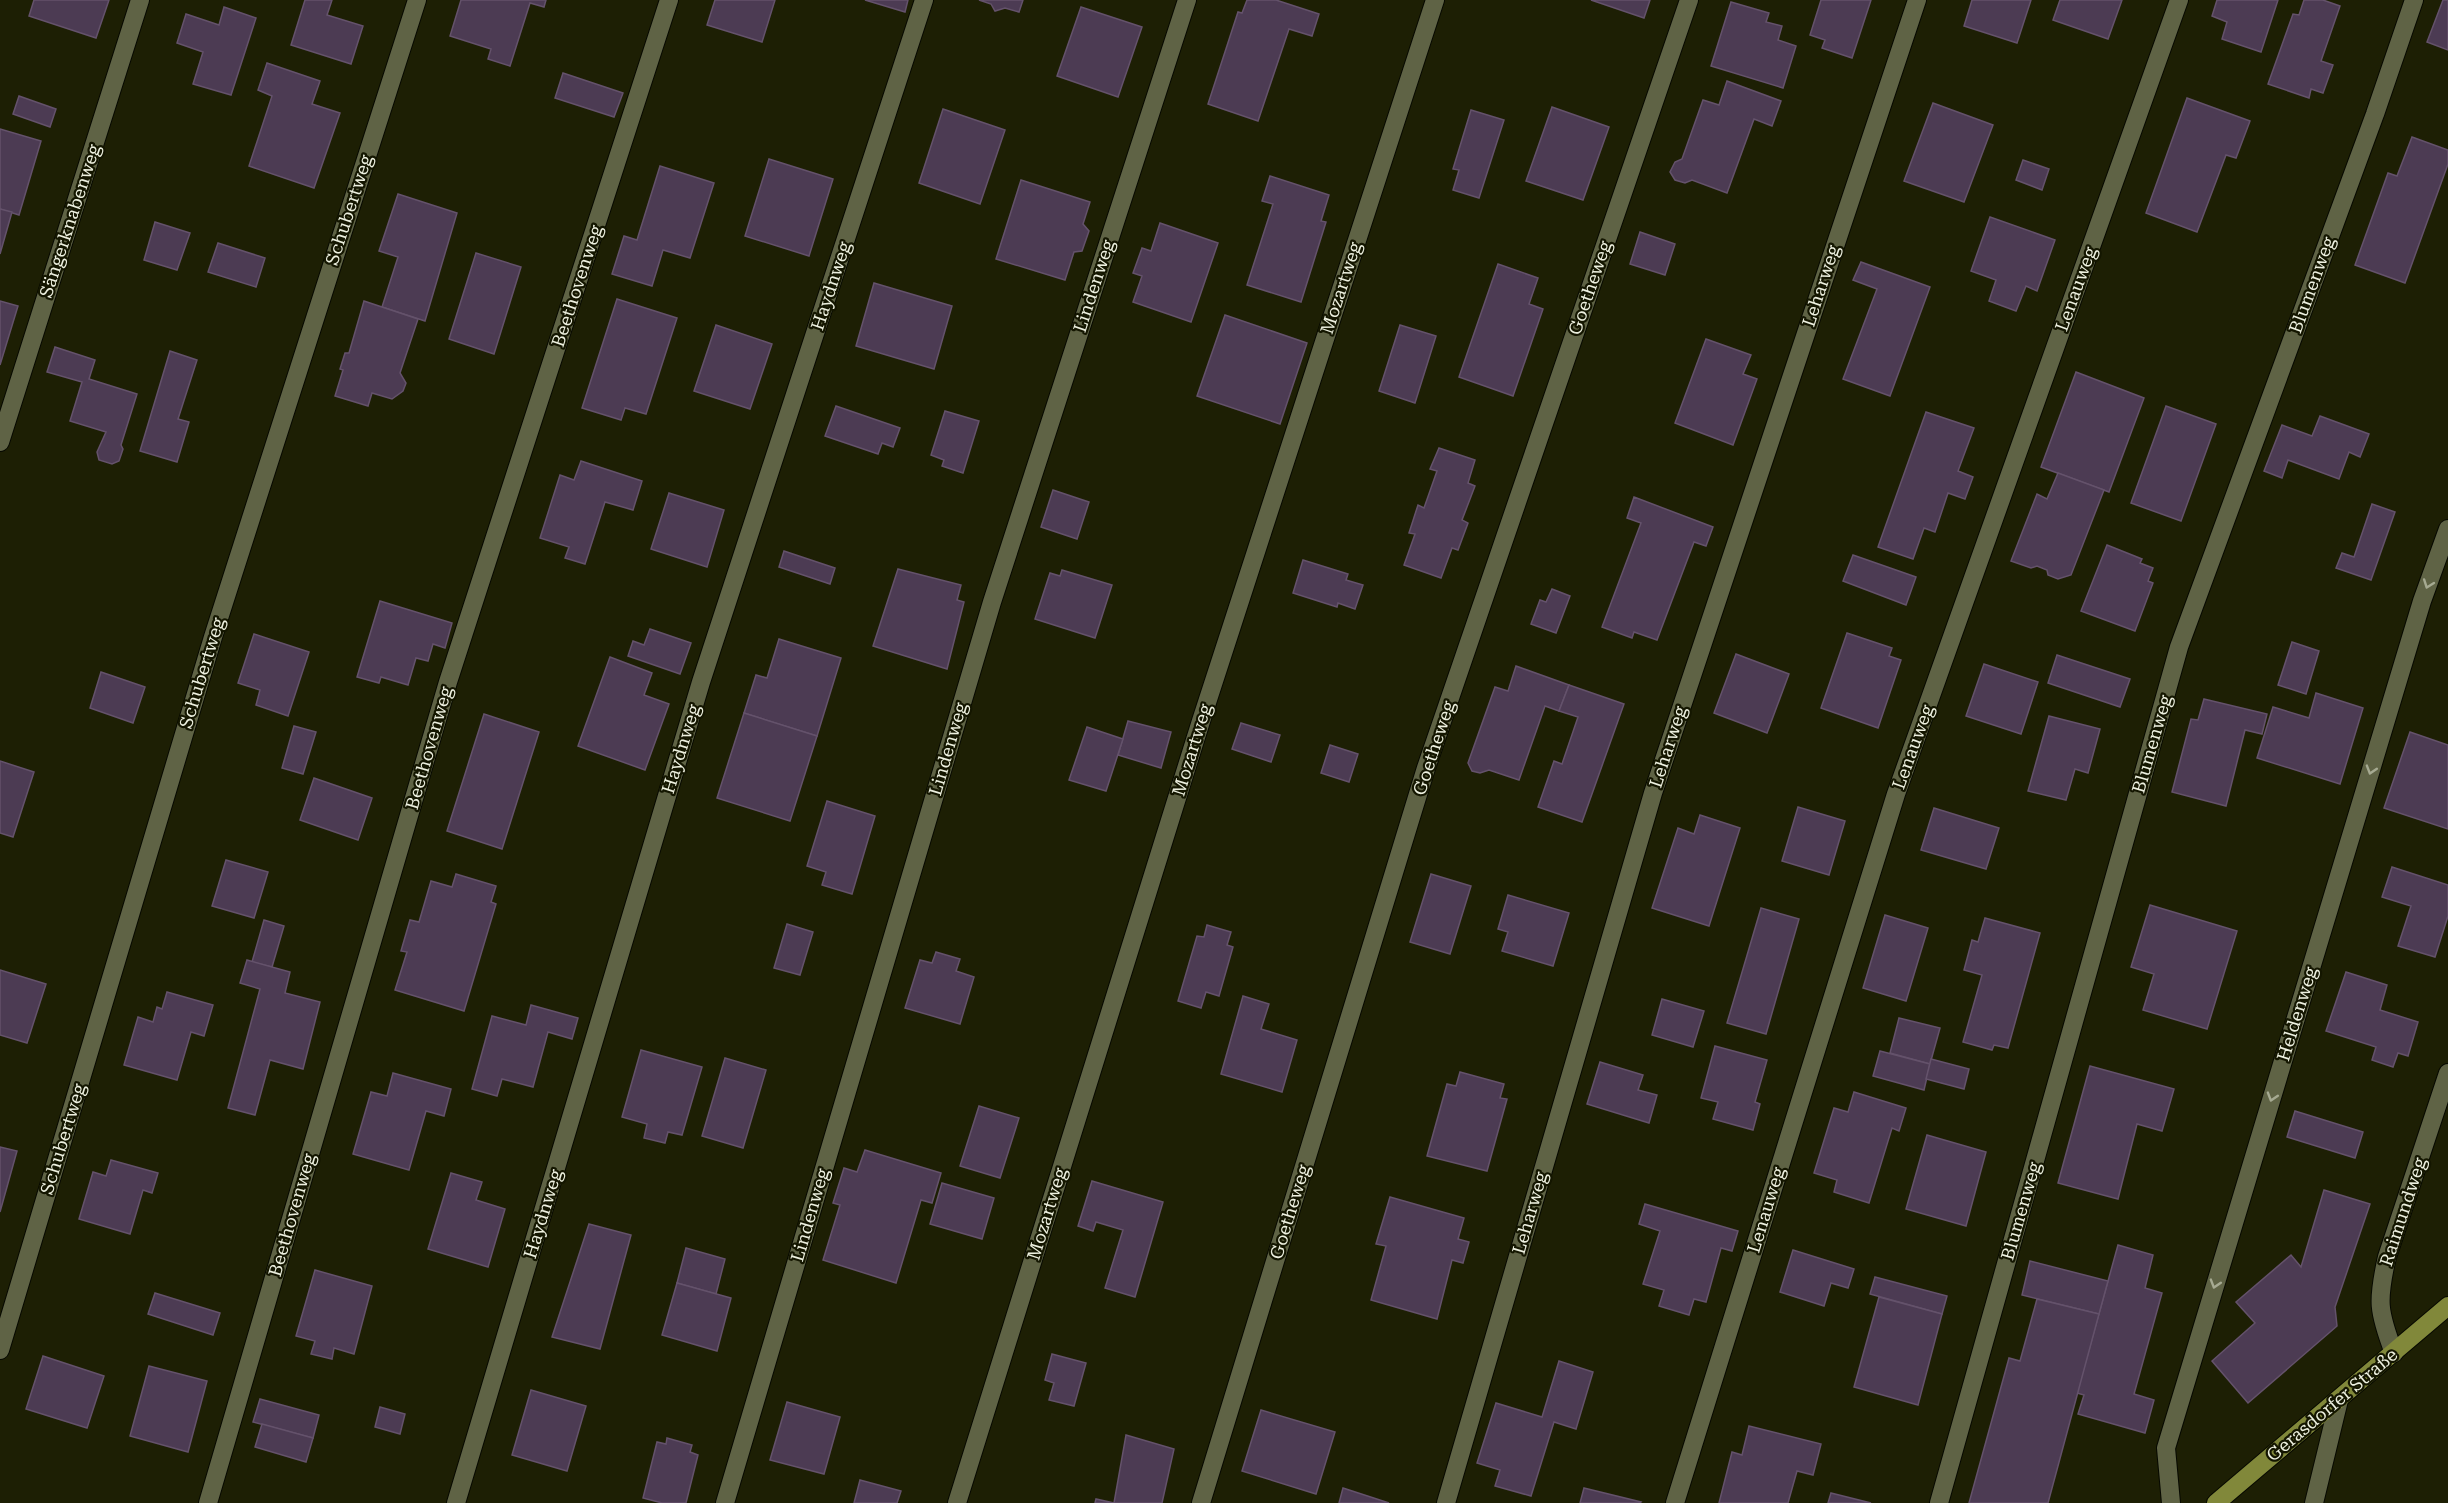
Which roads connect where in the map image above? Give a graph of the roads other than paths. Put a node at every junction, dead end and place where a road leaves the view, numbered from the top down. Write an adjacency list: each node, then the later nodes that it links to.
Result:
1 (140, 0): 11 (street, Sängerknabenweg)
2 (417, 0): 15 (street, Schubertweg)
3 (669, 0): 18 (street, Beethovenweg)
4 (924, 0): 19 (street, Haydnweg)
5 (1187, 0): 20 (street, Lindenweg)
6 (1435, 0): 21 (street, Mozartweg)
7 (1689, 0): 22 (street, Goetheweg)
8 (1917, 0): 23 (street, Leharweg)
9 (2179, 0): 24 (street, Lenauweg)
10 (2414, 0): 25 (street, Blumenweg)
11 (0, 442)
12 (2448, 529): 26 (street, Heldenweg, one-way to 26)
13 (2448, 1073): 16 (street, Raimundweg)
14 (2448, 1306): 16 (main road, Gerasdorfer Straße)
15 (0, 1350)
16 (2394, 1353): 17 (main road, Gerasdorfer Straße)
17 (2339, 1400): 27 (main road, Gerasdorfer Straße); 28 (street)
18 (208, 1503)
19 (456, 1503)
20 (725, 1503)
21 (957, 1503)
22 (1201, 1503)
23 (1446, 1503)
24 (1675, 1503)
25 (1939, 1503)
26 (2171, 1503)
27 (2216, 1503)
28 (2314, 1503)

